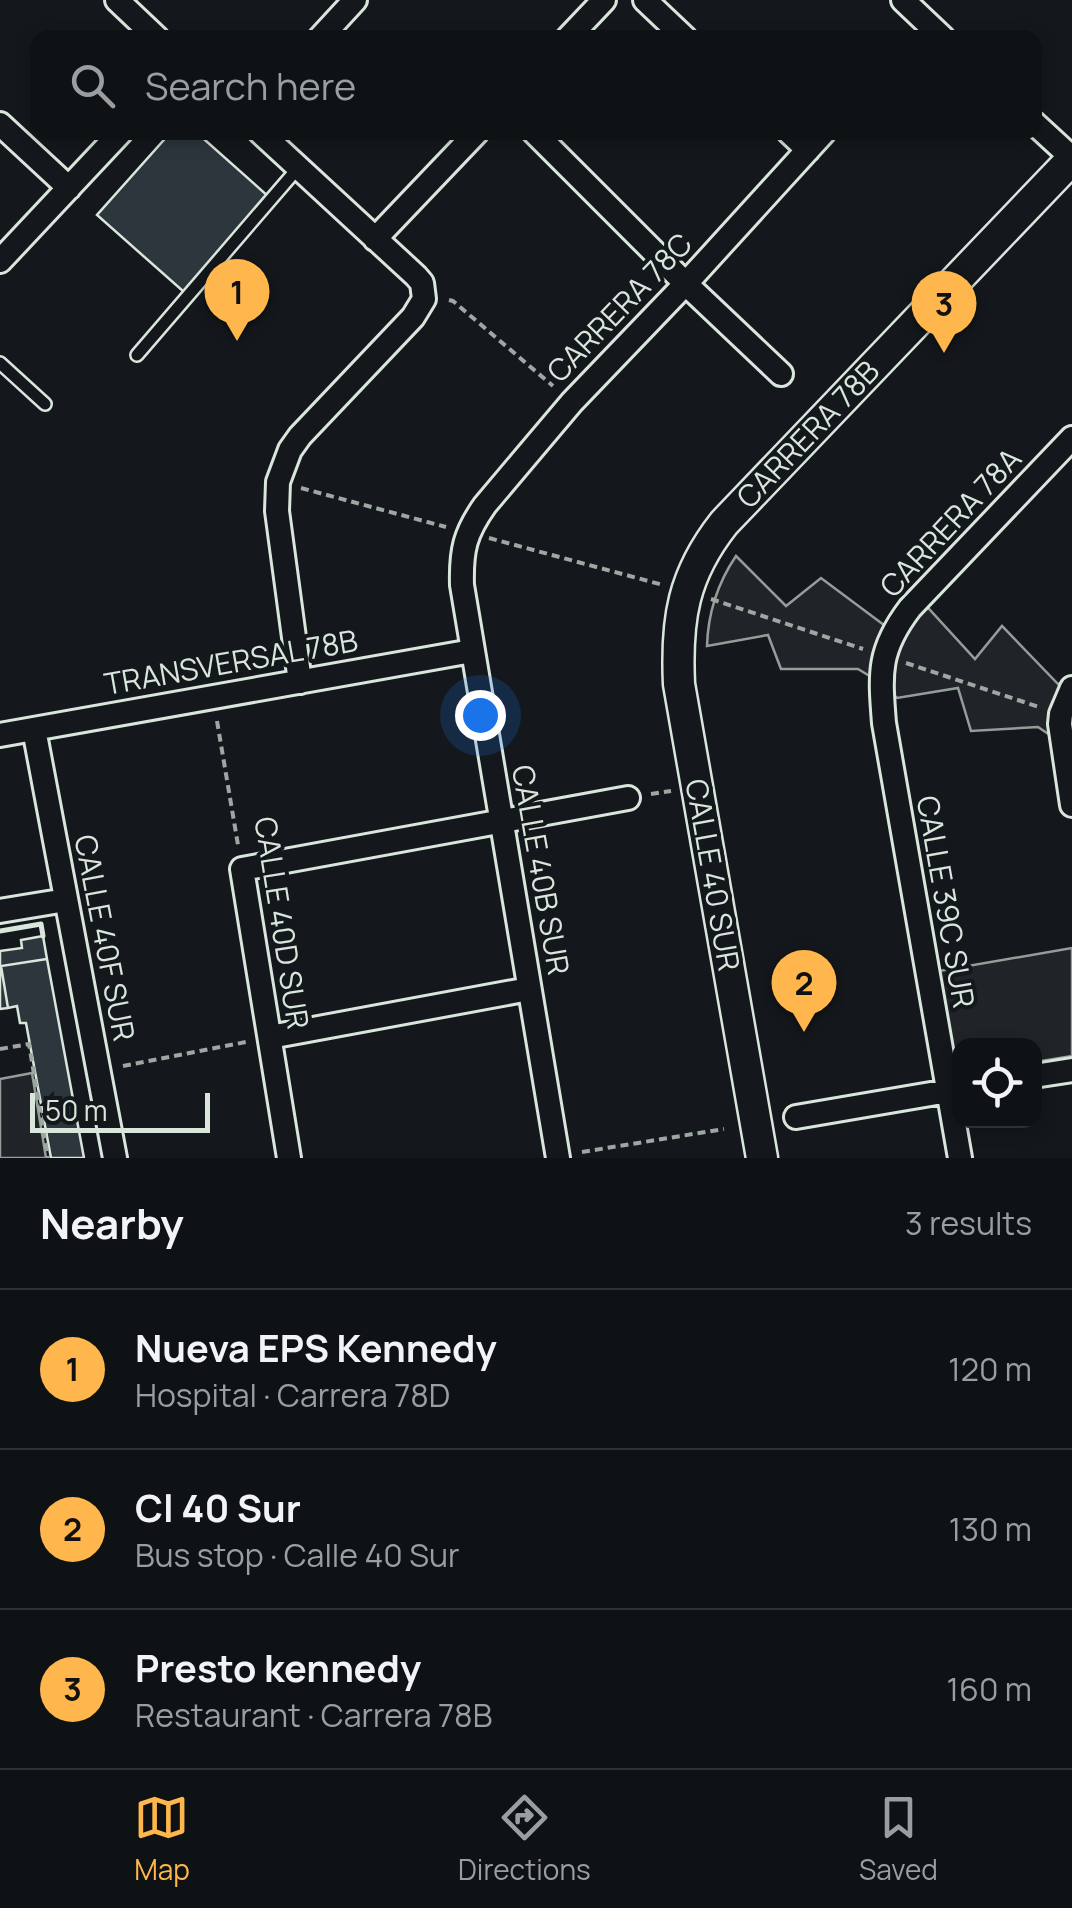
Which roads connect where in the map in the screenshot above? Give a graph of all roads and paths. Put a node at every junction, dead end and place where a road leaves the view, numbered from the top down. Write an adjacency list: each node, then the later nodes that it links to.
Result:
1 (118, 0): 7 (street)
2 (354, 0): 8 (street)
3 (604, 0): 9 (street)
4 (645, 0): 10 (street)
5 (903, 0): 6 (street)
6 (918, 29)
7 (149, 30)
8 (327, 30)
9 (576, 30)
10 (677, 30)
11 (0, 124): 20 (street)
12 (1042, 130): 18 (street)
13 (114, 140): 20 (street)
14 (268, 140): 19 (street)
15 (469, 140): 21 (street)
16 (542, 140): 23 (street)
17 (816, 141): 23 (street, CARRERA 78C)
18 (1072, 158): 32 (street, CARRERA 78B)
19 (298, 168): 21 (street); 25 (lane)
20 (69, 188): 22 (street)
21 (376, 239): 24 (street)
22 (0, 261)
23 (686, 284): 27 (street); 28 (street, CARRERA 78C)
24 (424, 294): 28 (path); 35 (street)
25 (137, 355)
26 (0, 363): 29 (lane)
27 (781, 374)
28 (572, 402): 31 (street, CARRERA 78C)
29 (46, 404)
30 (1072, 438): 34 (street, CARRERA 78A)
31 (468, 532): 33 (street, CALLE 40B SUR)
32 (687, 591): 61 (street, CALLE 40 SUR)
33 (472, 651): 35 (street, TRANSVERSAL 78B); 42 (street, CALLE 40B SUR)
34 (884, 656): 52 (street, CALLE 39C SUR)
35 (300, 682): 37 (street, TRANSVERSAL 78B)
36 (1072, 688): 41 (street)
37 (213, 697): 38 (street, TRANSVERSAL 78B); 43 (path, CALLE 40D SUR)
38 (34, 729): 39 (street, TRANSVERSAL 78B); 44 (street, CALLE 40F SUR)
39 (0, 734)
40 (628, 798): 42 (street)
41 (1072, 805)
42 (501, 820): 43 (street); 46 (street, CALLE 40B SUR)
43 (242, 869): 47 (street, CALLE 40D SUR)
44 (66, 900): 45 (street); 49 (street, CALLE 40F SUR)
45 (0, 911)
46 (530, 989): 47 (street); 57 (street, CALLE 40B SUR)
47 (270, 1037): 49 (path); 60 (street, CALLE 40D SUR)
48 (0, 1049): 58 (path)
49 (98, 1070): 59 (street, CALLE 40F SUR)
50 (1072, 1070): 51 (street)
51 (1042, 1075)
52 (952, 1080)
53 (952, 1090): 54 (street)
54 (796, 1117)
55 (957, 1128): 62 (street, CALLE 39C SUR)
56 (724, 1129): 57 (path)
57 (554, 1157)
58 (48, 1158)
59 (114, 1158)
60 (290, 1158)
61 (762, 1158)
62 (960, 1158)

